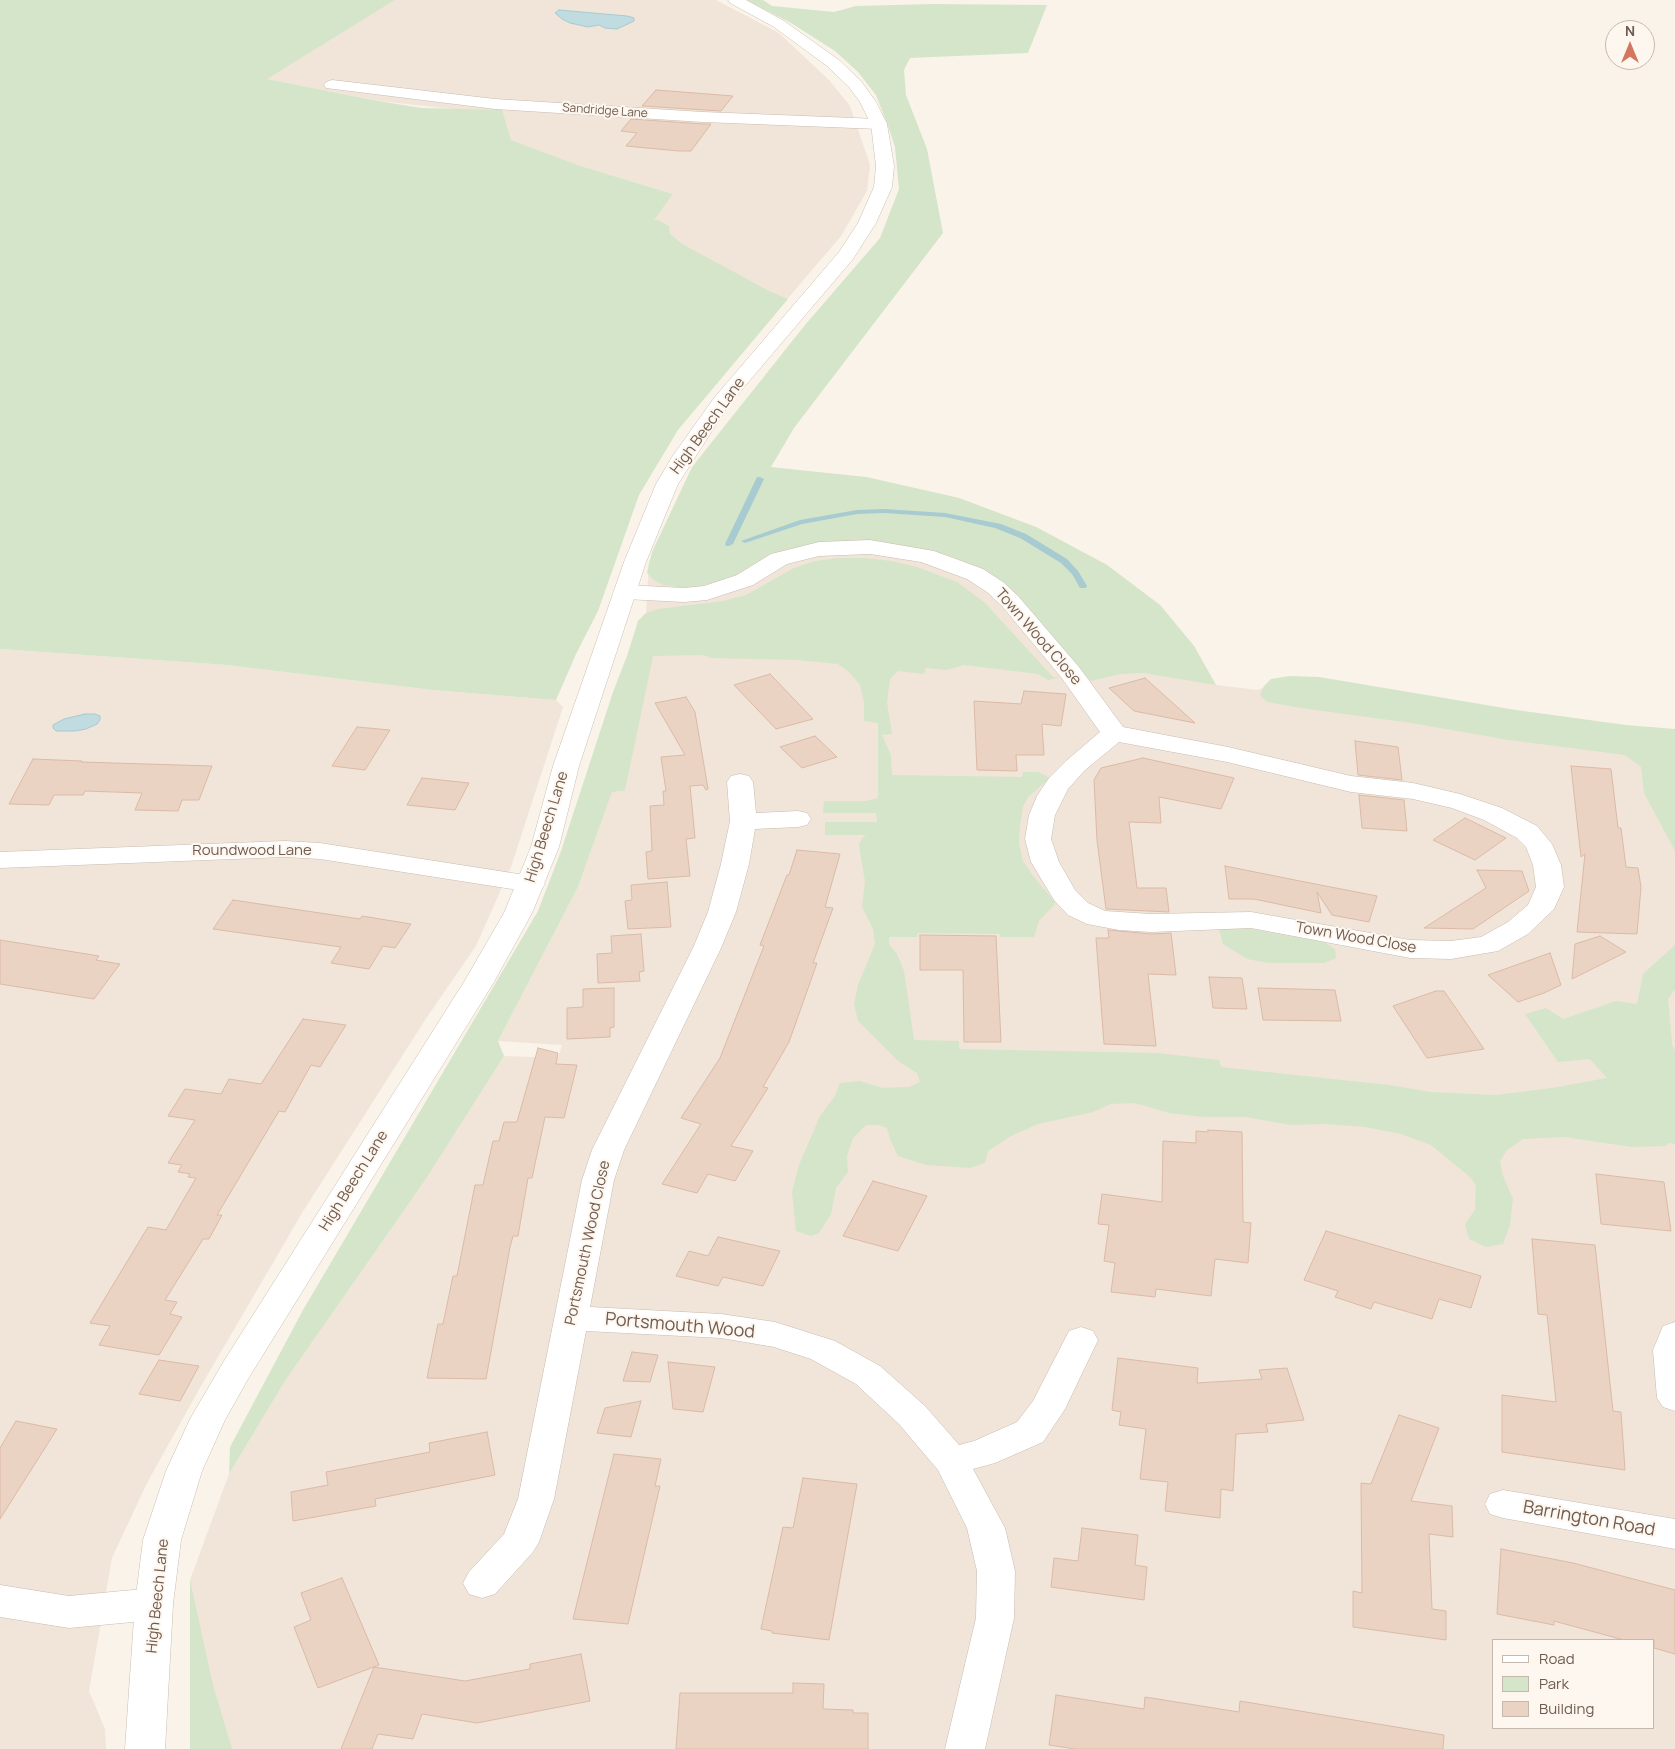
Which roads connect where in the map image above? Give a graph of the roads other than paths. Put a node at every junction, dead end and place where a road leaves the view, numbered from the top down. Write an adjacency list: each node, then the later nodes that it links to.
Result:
1 (735, 0): 3 (street, High Beech Lane)
2 (332, 85): 3 (street, Sandridge Lane)
3 (879, 124): 4 (street, High Beech Lane)
4 (626, 592): 5 (street, Town Wood Close); 10 (street, High Beech Lane)
5 (1114, 733): 5 (street, Town Wood Close)
6 (740, 782): 8 (street, Portsmouth Wood Close)
7 (798, 819): 8 (street)
8 (743, 821): 11 (street, Portsmouth Wood Close)
9 (0, 860): 10 (street, Roundwood Lane)
10 (531, 884): 20 (street, High Beech Lane)
11 (572, 1318): 15 (street, Portsmouth Wood); 18 (street, Portsmouth Wood Close)
12 (1675, 1335): 14 (street)
13 (1081, 1340): 15 (street)
14 (1675, 1398)
15 (951, 1461): 22 (street, Portsmouth Wood)
16 (1502, 1504): 17 (street, Barrington Road)
17 (1675, 1534)
18 (482, 1583)
19 (0, 1601): 20 (street)
20 (154, 1604): 21 (street, High Beech Lane)
21 (145, 1747)
22 (965, 1749)

